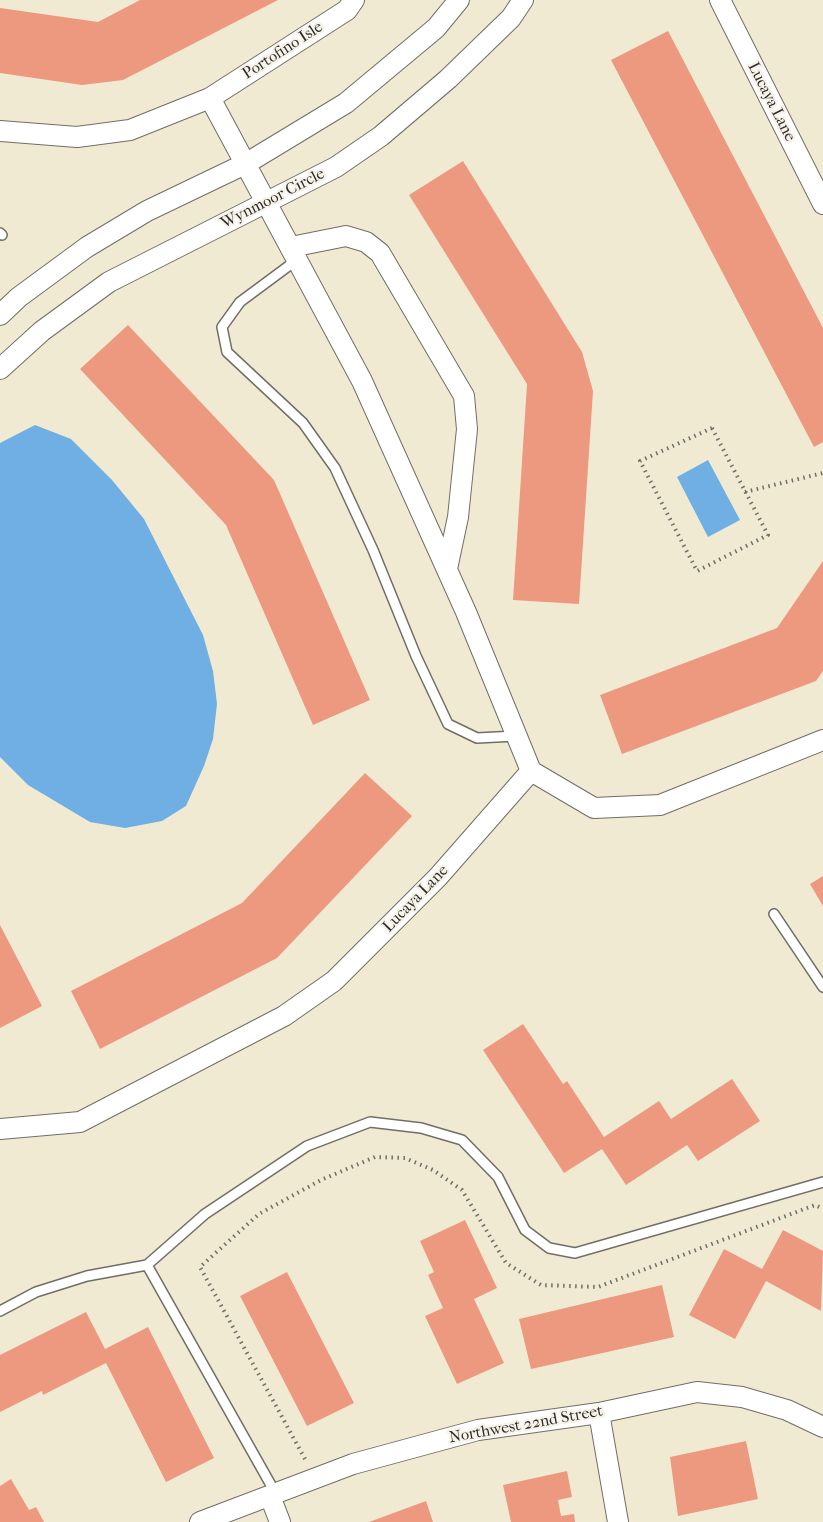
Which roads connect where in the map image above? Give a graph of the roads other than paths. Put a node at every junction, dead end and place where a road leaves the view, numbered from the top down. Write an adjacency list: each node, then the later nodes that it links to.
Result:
1 (354, 0): 5 (street, Portofino Isle)
2 (459, 0): 7 (street)
3 (523, 0): 8 (street, Wynmoor Circle)
4 (720, 0): 9 (street, Lucaya Lane)
5 (210, 98): 6 (street, Portofino Isle); 7 (street)
6 (0, 131)
7 (247, 163): 8 (street); 11 (street)
8 (268, 202): 10 (street); 12 (street, Wynmoor Circle)
9 (823, 204)
10 (294, 253): 13 (street); 13 (street); 14 (lane)
11 (0, 315)
12 (0, 369)
13 (447, 569): 14 (street)
14 (516, 736): 16 (street)
15 (823, 740): 16 (street)
16 (531, 771): 19 (street, Lucaya Lane)
17 (774, 914): 18 (lane)
18 (823, 987)
19 (0, 1129)
20 (823, 1182): 21 (lane)
21 (147, 1265): 22 (lane); 25 (lane)
22 (0, 1311)
23 (599, 1413): 24 (street, Northwest 22nd Street); 25 (street, Northwest 22nd Street); 28 (street)
24 (823, 1427)
25 (273, 1495): 26 (street, Northwest 22nd Street); 27 (street)
26 (200, 1522)
27 (280, 1522)
28 (618, 1522)

